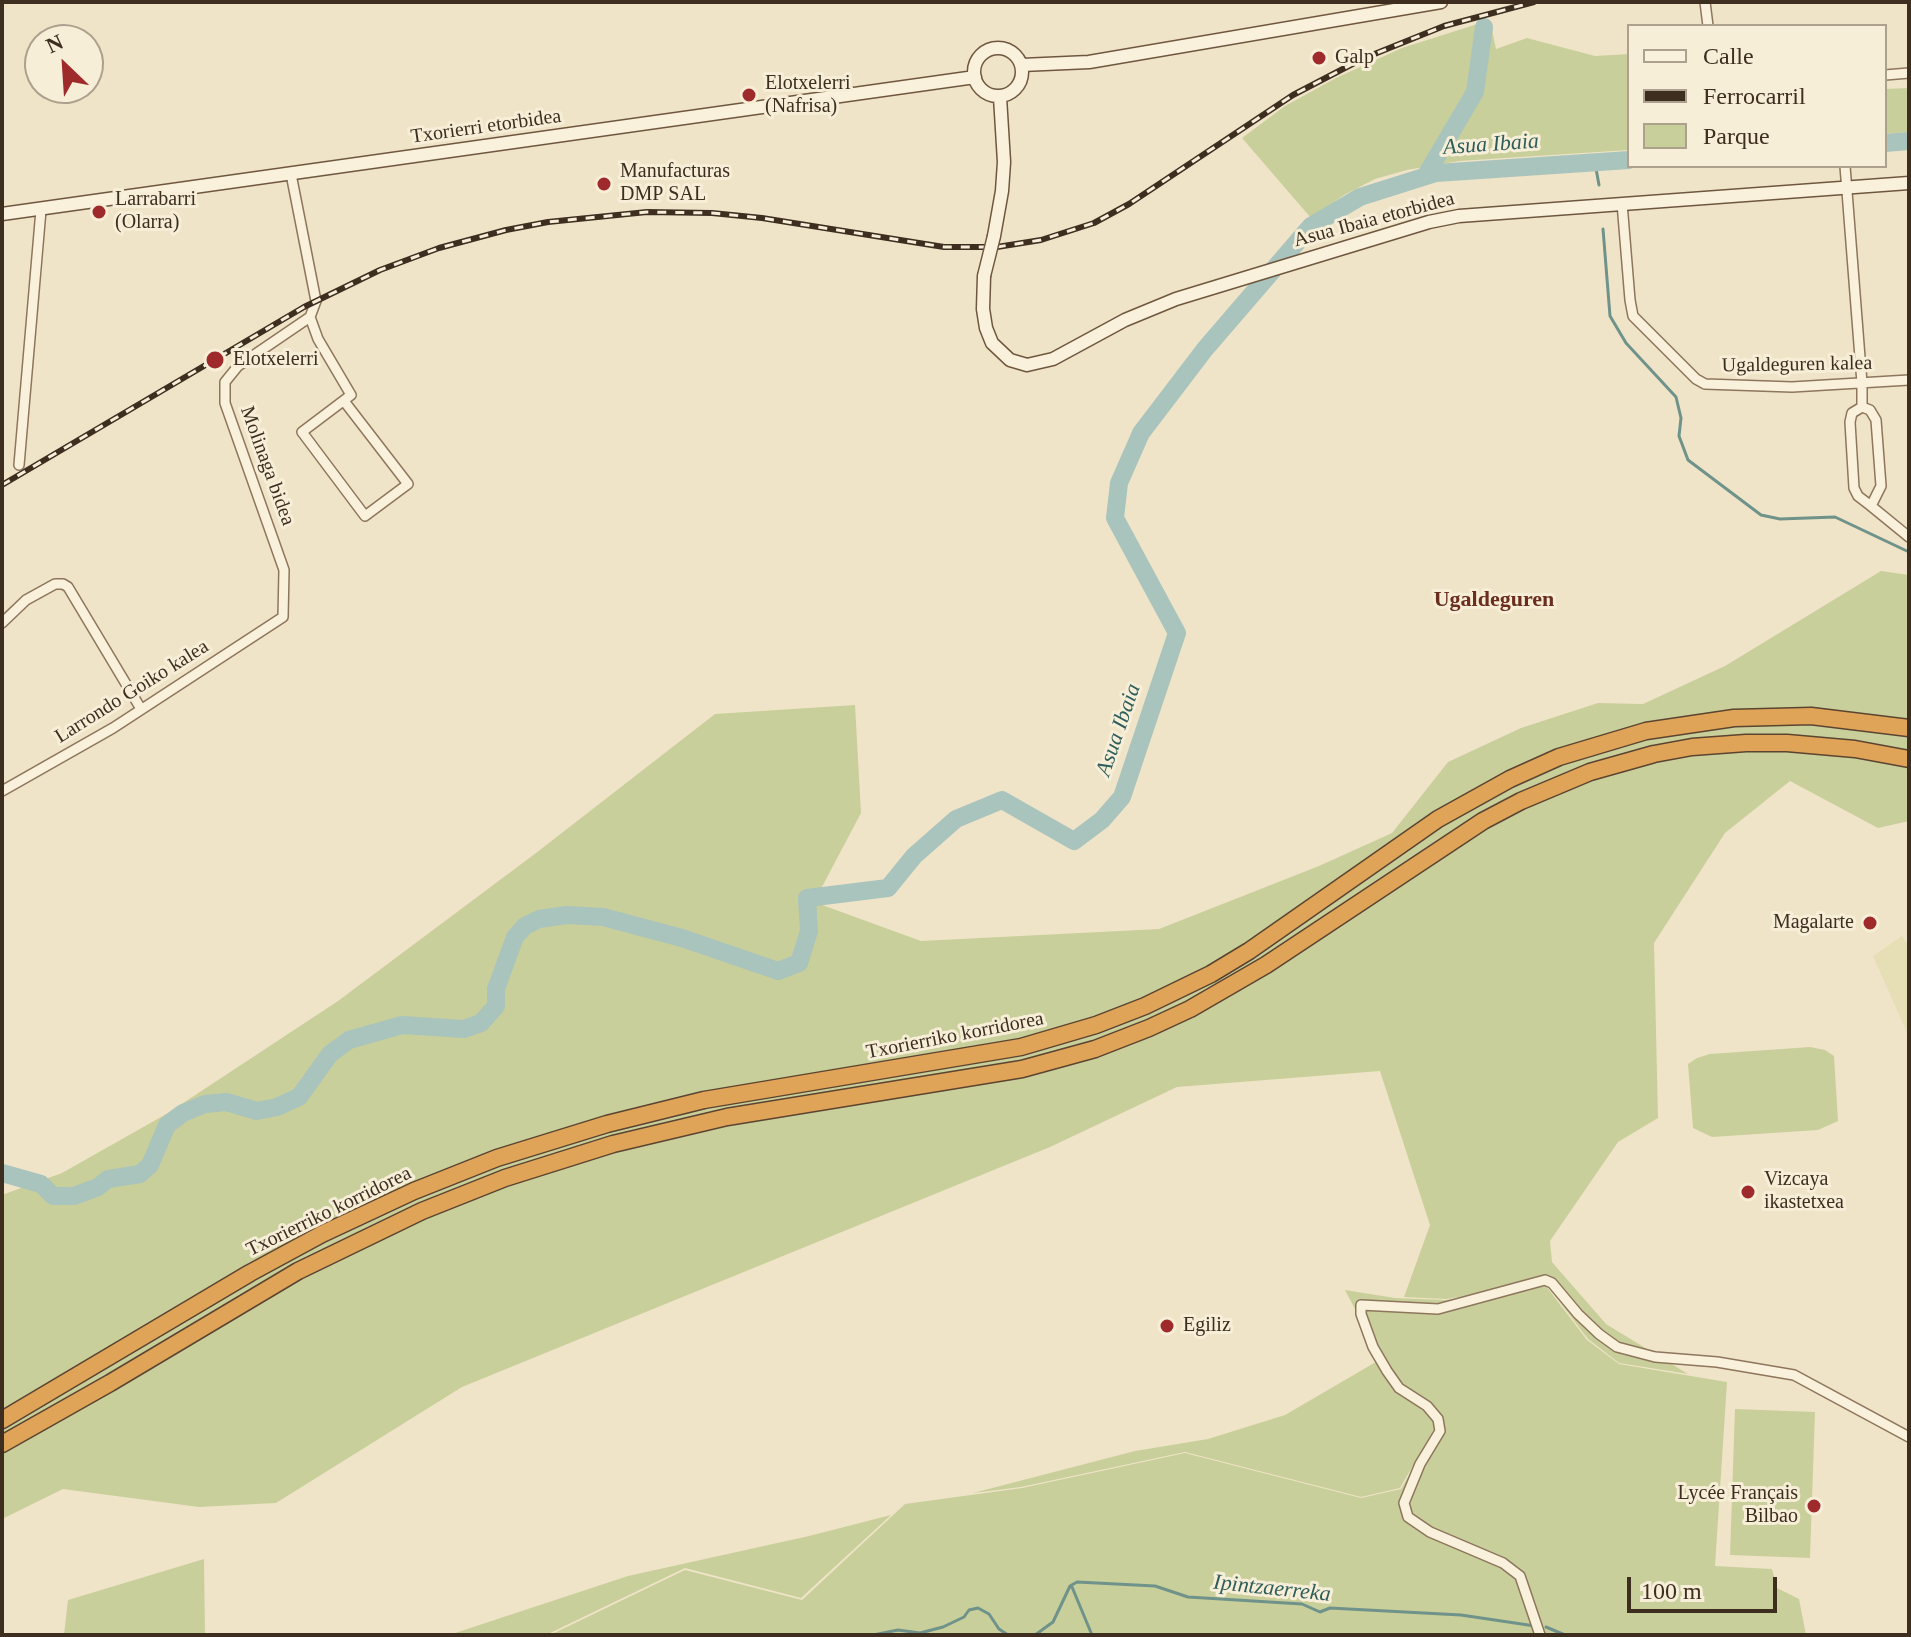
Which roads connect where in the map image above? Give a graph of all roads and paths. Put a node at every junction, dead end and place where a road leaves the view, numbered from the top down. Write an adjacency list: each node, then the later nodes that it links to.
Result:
1 (1441, 2): 4 (street)
2 (1705, 2): 3 (street)
3 (1708, 24)
4 (1022, 65): 7 (street); 8 (street)
5 (1909, 73): 6 (street)
6 (1887, 75)
7 (975, 77): 8 (street); 10 (street, Txorierri etorbidea)
8 (1000, 97): 13 (street, Asua Ibaia etorbidea, bridge)
9 (1845, 168): 12 (street)
10 (291, 174): 14 (street, Txorierri etorbidea); 16 (street)
11 (1909, 183): 12 (street, Asua Ibaia etorbidea)
12 (1846, 188): 13 (street, Asua Ibaia etorbidea); 18 (street)
13 (1622, 203): 18 (street, Ugaldeguren kalea)
14 (41, 210): 15 (street, Txorierri etorbidea); 21 (street)
15 (2, 214)
16 (310, 317): 19 (street); 24 (street, Molinaga bidea)
17 (1909, 380): 18 (street, Ugaldeguren kalea)
18 (1862, 383): 20 (street)
19 (344, 401): 19 (street)
20 (1862, 407): 22 (street); 22 (street)
21 (19, 465)
22 (1871, 506): 23 (street)
23 (1909, 537)
24 (279, 621): 26 (street, Larrondo Goiko kalea)
25 (2, 623): 26 (street)
26 (141, 709): 29 (street, Larrondo Goiko kalea)
27 (1909, 728): 30 (highway, Txorierriko korridorea)
28 (1909, 759): 32 (highway, Txorierriko korridorea)
29 (2, 791)
30 (2, 1420)
31 (1909, 1437): 33 (street)
32 (2, 1444)
33 (1540, 1635)

